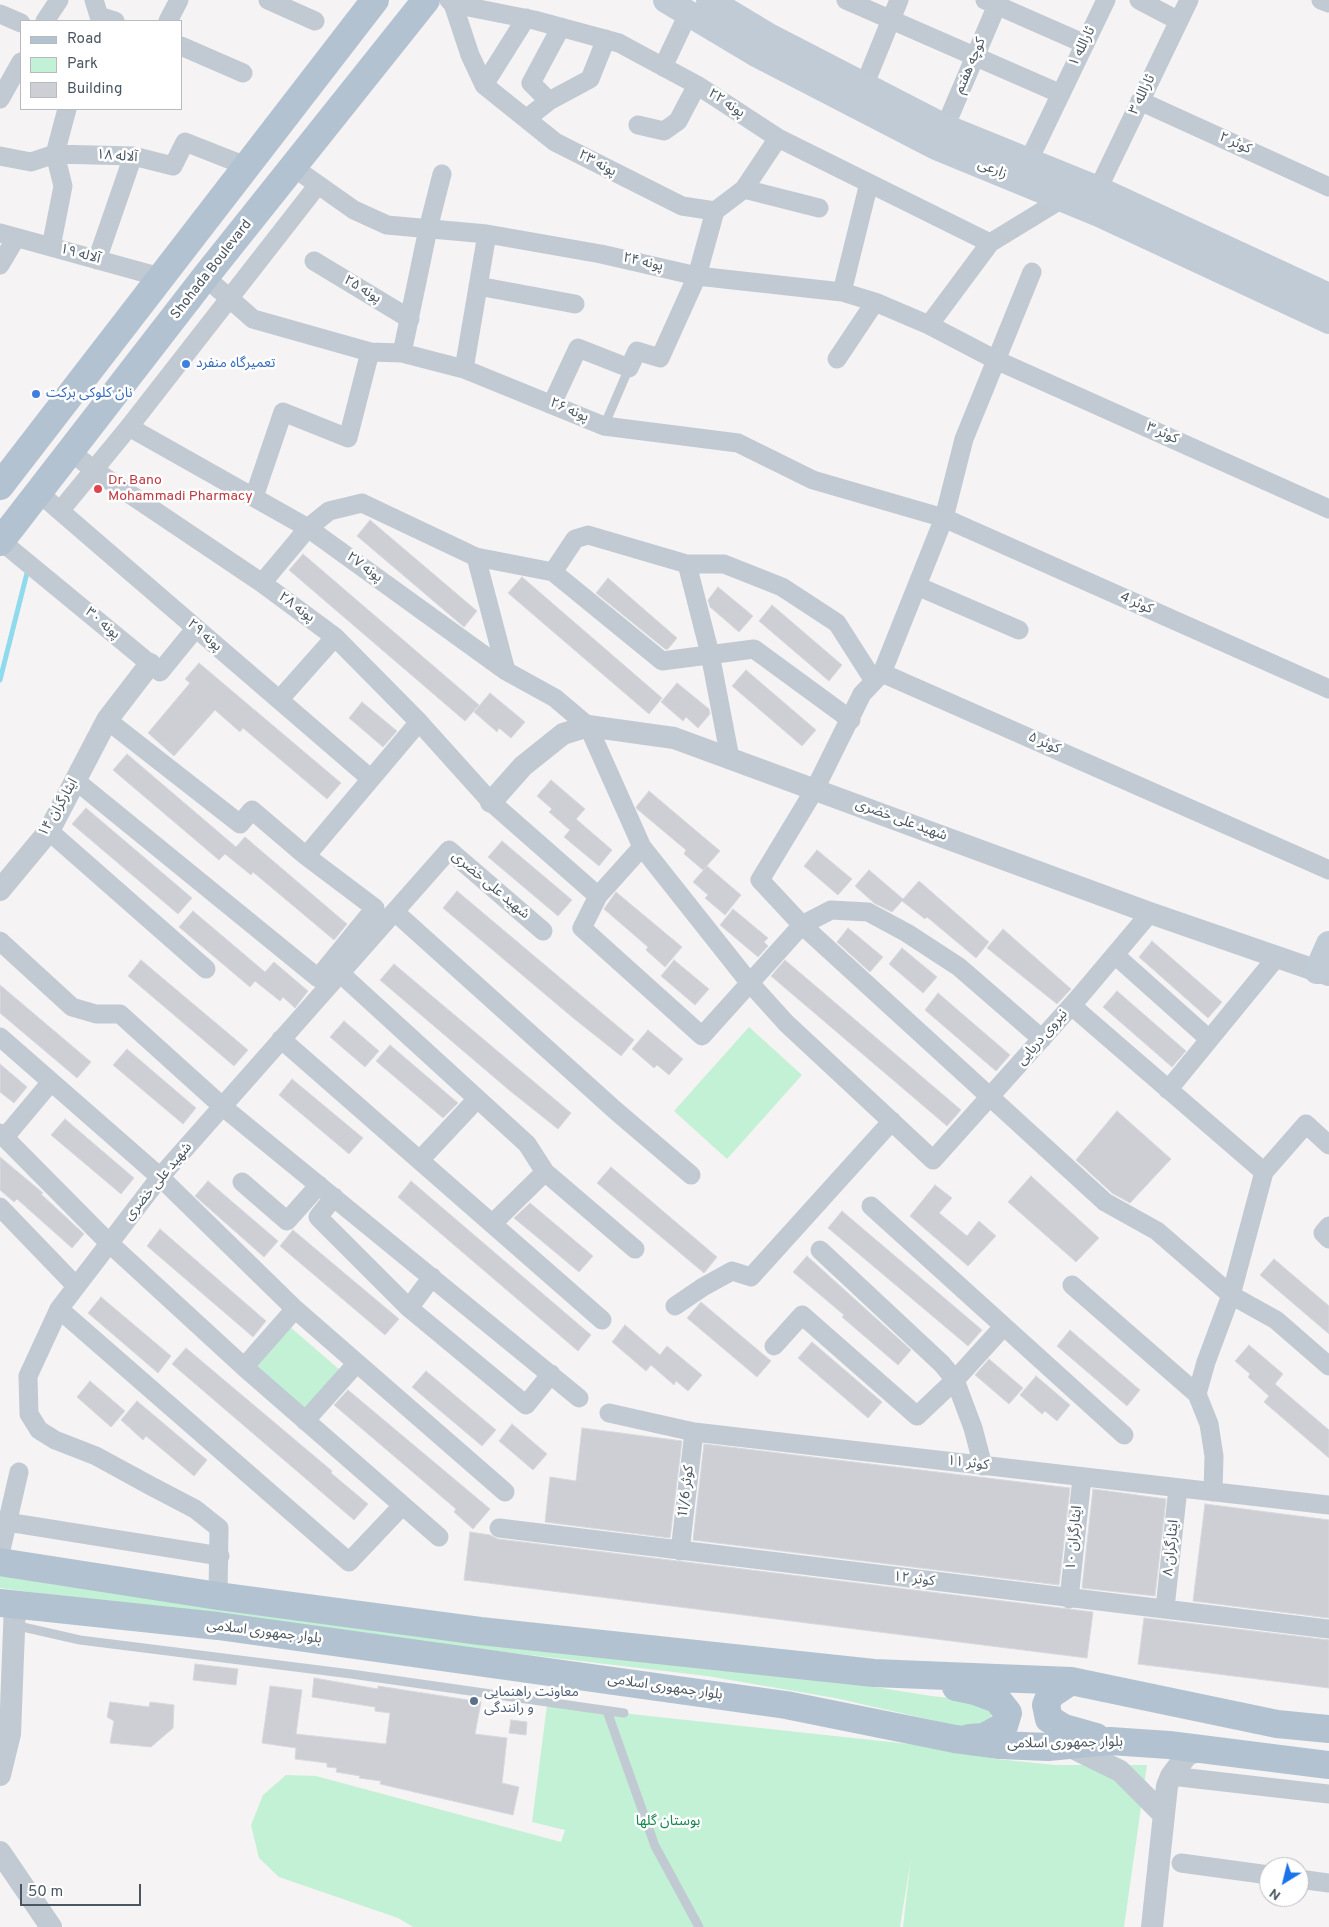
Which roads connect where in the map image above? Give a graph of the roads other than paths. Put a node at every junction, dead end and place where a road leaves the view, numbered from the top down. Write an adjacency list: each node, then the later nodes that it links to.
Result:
1 (59, 0): 21 (street)
2 (179, 0): 22 (street)
3 (268, 0): 24 (street)
4 (426, 0): 53 (main road, Shohada Boulevard)
5 (666, 0): 18 (main road, زارعی)
6 (709, 0): 37 (main road, زارعی)
7 (846, 0): 20 (street)
8 (899, 0): 20 (street)
9 (1106, 0): 28 (street, ثارالله ۱)
10 (1139, 0): 23 (street)
11 (1189, 0): 23 (street, ثارالله ۳)
12 (1321, 0): 16 (street)
13 (371, 1): 52 (main road)
14 (451, 2): 19 (street, پونه ۲۲); 35 (street, پونه ۲۳)
15 (991, 3): 28 (street); 30 (street, کوچه هفتم)
16 (1329, 4)
17 (0, 14): 25 (street)
18 (688, 14): 32 (street); 58 (main road, زارعی)
19 (526, 18): 26 (street, پونه ۲۲); 35 (street)
20 (890, 19): 30 (street); 37 (street)
21 (46, 20)
22 (169, 20)
23 (1179, 20): 41 (street, ثارالله ۳)
24 (315, 21)
25 (20, 22)
26 (560, 27): 27 (street, پونه ۲۲); 34 (street)
27 (606, 40): 32 (street, پونه ۲۲); 40 (street)
28 (1085, 44): 38 (street, ثارالله ۱)
29 (182, 46): 33 (street)
30 (974, 56): 38 (street); 46 (street, کوچه هفتم)
31 (20, 64): 39 (street)
32 (663, 68): 36 (street, پونه ۲۲)
33 (243, 73)
34 (531, 83): 40 (street); 42 (street)
35 (484, 85): 42 (street, پونه ۲۳)
36 (697, 85): 45 (street); 47 (street, پونه ۲۲)
37 (864, 86): 46 (main road, زارعی)
38 (1061, 94): 51 (street, ثارالله ۱)
39 (0, 100)
40 (549, 101): 44 (street)
41 (1140, 102): 57 (street, کوثر ۲); 60 (street, ثارالله ۳)
42 (506, 103): 44 (street, پونه ۲۳)
43 (67, 110): 48 (street)
44 (526, 119): 62 (street, پونه ۲۳)
45 (638, 125)
46 (945, 127): 51 (main road, زارعی)
47 (778, 138): 55 (street, پونه ۲۲); 59 (street)
48 (56, 154): 49 (street, آلاله ۱۸); 50 (street, آلاله ۱۸); 67 (street)
49 (0, 156)
50 (133, 156): 52 (street, آلاله ۱۸); 68 (street)
51 (1029, 160): 58 (main road, زارعی)
52 (246, 166): 73 (main road)
53 (292, 167): 56 (street, پونه ۲۴); 74 (main road, Shohada Boulevard)
54 (442, 174): 63 (street)
55 (869, 183): 66 (street, پونه ۲۲); 76 (street)
56 (318, 186): 63 (street, پونه ۲۴); 78 (street)
57 (1329, 187)
58 (1066, 188): 60 (main road, زارعی); 66 (street); 82 (main road, زارعی)
59 (744, 189): 61 (street); 62 (street)
60 (1098, 189): 77 (main road, زارعی)
61 (819, 208)
62 (715, 211): 72 (street)
63 (428, 229): 64 (street, پونه ۲۴); 81 (street)
64 (487, 234): 72 (street, پونه ۲۴); 75 (street)
65 (8, 236): 67 (street, آلاله ۱۹); 70 (street)
66 (990, 243): 83 (street)
67 (51, 247): 68 (street, آلاله ۱۹)
68 (97, 260): 73 (street, آلاله ۱۹)
69 (314, 262): 81 (street, پونه ۲۵)
70 (0, 265)
71 (1032, 272): 87 (street)
72 (697, 276): 76 (street, پونه ۲۴); 88 (street)
73 (160, 277): 95 (main road)
74 (205, 277): 78 (street, پونه ۲۶); 93 (main road, Shohada Boulevard)
75 (478, 286): 80 (street); 89 (street)
76 (842, 292): 79 (street, پونه ۲۴)
77 (1329, 296)
78 (230, 299): 84 (street, پونه ۲۶); 92 (street)
79 (875, 302): 83 (street, پونه ۲۴); 86 (street)
80 (575, 304)
81 (410, 319): 85 (street)
82 (1329, 321)
83 (928, 325): 87 (street, پونه ۲۴)
84 (370, 352): 85 (street, پونه ۲۶); 97 (street)
85 (402, 353): 89 (street, پونه ۲۶)
86 (837, 359)
87 (996, 360): 98 (street, کوثر ۳); 100 (street)
88 (629, 368): 90 (street); 91 (lane)
89 (464, 369): 90 (street, پونه ۲۶)
90 (552, 404): 91 (street, پونه ۲۶)
91 (604, 426): 100 (street, پونه ۲۶)
92 (130, 427): 94 (street); 97 (street, پونه ۲۷)
93 (70, 451): 94 (street, پونه ۲۸); 96 (main road, Shohada Boulevard)
94 (94, 470): 99 (street); 106 (street, پونه ۲۸)
95 (1, 485)
96 (38, 492): 99 (street, پونه ۲۹); 102 (main road, Shohada Boulevard)
97 (254, 497): 101 (street, پونه ۲۷)
98 (1329, 509)
99 (60, 511): 108 (street, پونه ۲۹)
100 (944, 518): 107 (street); 115 (street, کوثر 4)
101 (308, 528): 103 (street); 106 (street); 113 (street, پونه ۲۷)
102 (1, 541): 112 (street, پونه ۳۰)
103 (476, 557): 105 (street); 113 (street)
104 (687, 564): 105 (street); 111 (street); 114 (street)
105 (553, 572): 111 (street)
106 (262, 583): 110 (street, پونه ۲۸)
107 (917, 586): 109 (street); 114 (street)
108 (196, 629): 112 (street); 116 (street, پونه ۲۹)
109 (1019, 630)
110 (335, 637): 116 (street); 119 (street, پونه ۲۸)
111 (710, 654): 118 (street); 121 (street)
112 (150, 664): 117 (street, ایثارگران ۱۴)
113 (506, 671): 120 (street, پونه ۲۷)
114 (878, 677): 118 (street); 129 (street, کوثر ۵)
115 (1329, 689)
116 (279, 700): 122 (street, پونه ۲۹)
117 (107, 720): 123 (street, ایثارگران ۱۴); 128 (street)
118 (851, 720): 124 (street)
119 (419, 722): 122 (street); 125 (street, پونه ۲۸)
120 (588, 726): 121 (street, شهید علی خضری); 125 (street, شهید علی خضری); 127 (street)
121 (730, 758): 124 (street, شهید علی خضری)
122 (371, 779): 128 (street)
123 (75, 780): 126 (street, ایثارگران ۱۴); 128 (street)
124 (815, 789): 133 (street, شهید علی خضری); 134 (street)
125 (491, 802): 131 (street, پونه ۲۸)
126 (49, 831): 130 (street, ایثارگران ۱۴); 140 (street)
127 (642, 847): 131 (street); 143 (street)
128 (306, 856)
129 (1329, 870)
130 (0, 890)
131 (598, 896): 143 (street)
132 (395, 912): 135 (street, شهید علی خضری); 142 (street, شهید علی خضری); 160 (street)
133 (1150, 913): 138 (street, نیروی دریایی); 139 (street, شهید علی خضری)
134 (802, 925): 143 (street); 147 (street); 152 (street)
135 (543, 931)
136 (0, 941): 153 (street)
137 (1329, 944): 141 (main road)
138 (1115, 955): 144 (street, نیروی دریایی); 148 (street)
139 (1276, 958): 141 (street, شهید علی خضری); 148 (street)
140 (206, 969)
141 (1323, 973)
142 (341, 974): 146 (street, شهید علی خضری); 151 (street)
143 (748, 982): 154 (street)
144 (1072, 1006): 147 (street, نیروی دریایی); 150 (street)
145 (0, 1037): 149 (street)
146 (281, 1039): 153 (street, شهید علی خضری); 157 (street)
147 (1042, 1039): 152 (street, نیروی دریایی)
148 (1209, 1039): 150 (street)
149 (52, 1082): 155 (street); 161 (street)
150 (1168, 1090): 159 (street)
151 (476, 1099): 157 (street); 158 (street)
152 (990, 1099): 154 (street, نیروی دریایی); 176 (street)
153 (223, 1107): 161 (street, شهید علی خضری); 163 (street)
154 (892, 1121): 177 (street)
155 (2, 1135): 170 (street)
156 (1329, 1145): 159 (street)
157 (420, 1160): 167 (street)
158 (545, 1172): 167 (street); 171 (street)
159 (1264, 1172): 176 (street)
160 (691, 1175)
161 (160, 1177): 170 (street, شهید علی خضری); 180 (street)
162 (242, 1182): 163 (street)
163 (319, 1185): 164 (street)
164 (334, 1197): 173 (street); 178 (street)
165 (870, 1206): 182 (street)
166 (0, 1207): 175 (street)
167 (492, 1224): 181 (street)
168 (1329, 1226): 169 (street)
169 (1329, 1238)
170 (109, 1243): 175 (street, شهید علی خضری); 186 (street)
171 (635, 1249)
172 (820, 1250): 188 (street)
173 (432, 1277): 178 (street); 187 (street)
174 (1072, 1285): 189 (street)
175 (76, 1286): 179 (street, شهید علی خضری)
176 (1231, 1295): 185 (street); 189 (street)
177 (675, 1306)
178 (409, 1308): 187 (street)
179 (59, 1309): 202 (street); 208 (street, شهید علی خضری)
180 (295, 1309): 184 (street); 186 (street)
181 (602, 1320)
182 (1004, 1327): 188 (street); 194 (street)
183 (774, 1346): 188 (street)
184 (357, 1363): 192 (street); 199 (street)
185 (1329, 1366)
186 (244, 1367): 192 (street)
187 (551, 1374): 190 (street)
188 (955, 1380): 195 (street)
189 (1197, 1394): 200 (street)
190 (579, 1398)
191 (608, 1413): 193 (street, کوثر ۱۱)
192 (305, 1421): 202 (street)
193 (694, 1432): 195 (street, کوثر ۱۱); 206 (street, کوثر 11/6)
194 (1124, 1435)
195 (983, 1466): 197 (street, کوثر ۱۱)
196 (19, 1472): 203 (street)
197 (1082, 1478): 198 (street, کوثر ۱۱); 211 (street, ایثارگران ۱۰)
198 (1178, 1488): 200 (street, کوثر ۱۱); 212 (street, ایثارگران ۸)
199 (505, 1492)
200 (1213, 1492): 201 (street, کوثر ۱۱)
201 (1329, 1504)
202 (402, 1506): 205 (street)
203 (4, 1522): 207 (street); 208 (street)
204 (499, 1528): 206 (street, کوثر ۱۲)
205 (439, 1538)
206 (680, 1551): 211 (street, کوثر ۱۲)
207 (0, 1554)
208 (220, 1556): 210 (street, شهید علی خضری)
209 (0, 1562): 210 (main road)
210 (218, 1596): 215 (main road)
211 (1069, 1599): 212 (street, کوثر ۱۲)
212 (1165, 1608): 214 (street, کوثر ۱۲)
213 (10, 1610): 217 (lane); 220 (main road, بلوار جمهوری اسلامی); 225 (street)
214 (1329, 1630)
215 (874, 1673): 216 (main road); 220 (main road)
216 (1071, 1681): 219 (main road); 221 (main road)
217 (608, 1711): 218 (lane); 236 (lane)
218 (624, 1713)
219 (1329, 1729)
220 (955, 1739): 222 (main road, بلوار جمهوری اسلامی)
221 (1110, 1741): 222 (main road, بلوار جمهوری اسلامی); 223 (main road, بلوار جمهوری اسلامی)
222 (1067, 1745): 228 (street)
223 (1203, 1749): 224 (main road, بلوار جمهوری اسلامی); 226 (street)
224 (1329, 1765)
225 (0, 1776)
226 (1171, 1776): 227 (street); 228 (street)
227 (1329, 1794)
228 (1163, 1814): 234 (street)
229 (1181, 1863): 231 (street)
230 (3, 1865): 235 (street)
231 (1259, 1874)
232 (1309, 1880): 233 (street)
233 (1329, 1882)
234 (1153, 1920)
235 (48, 1926)
236 (699, 1927)

